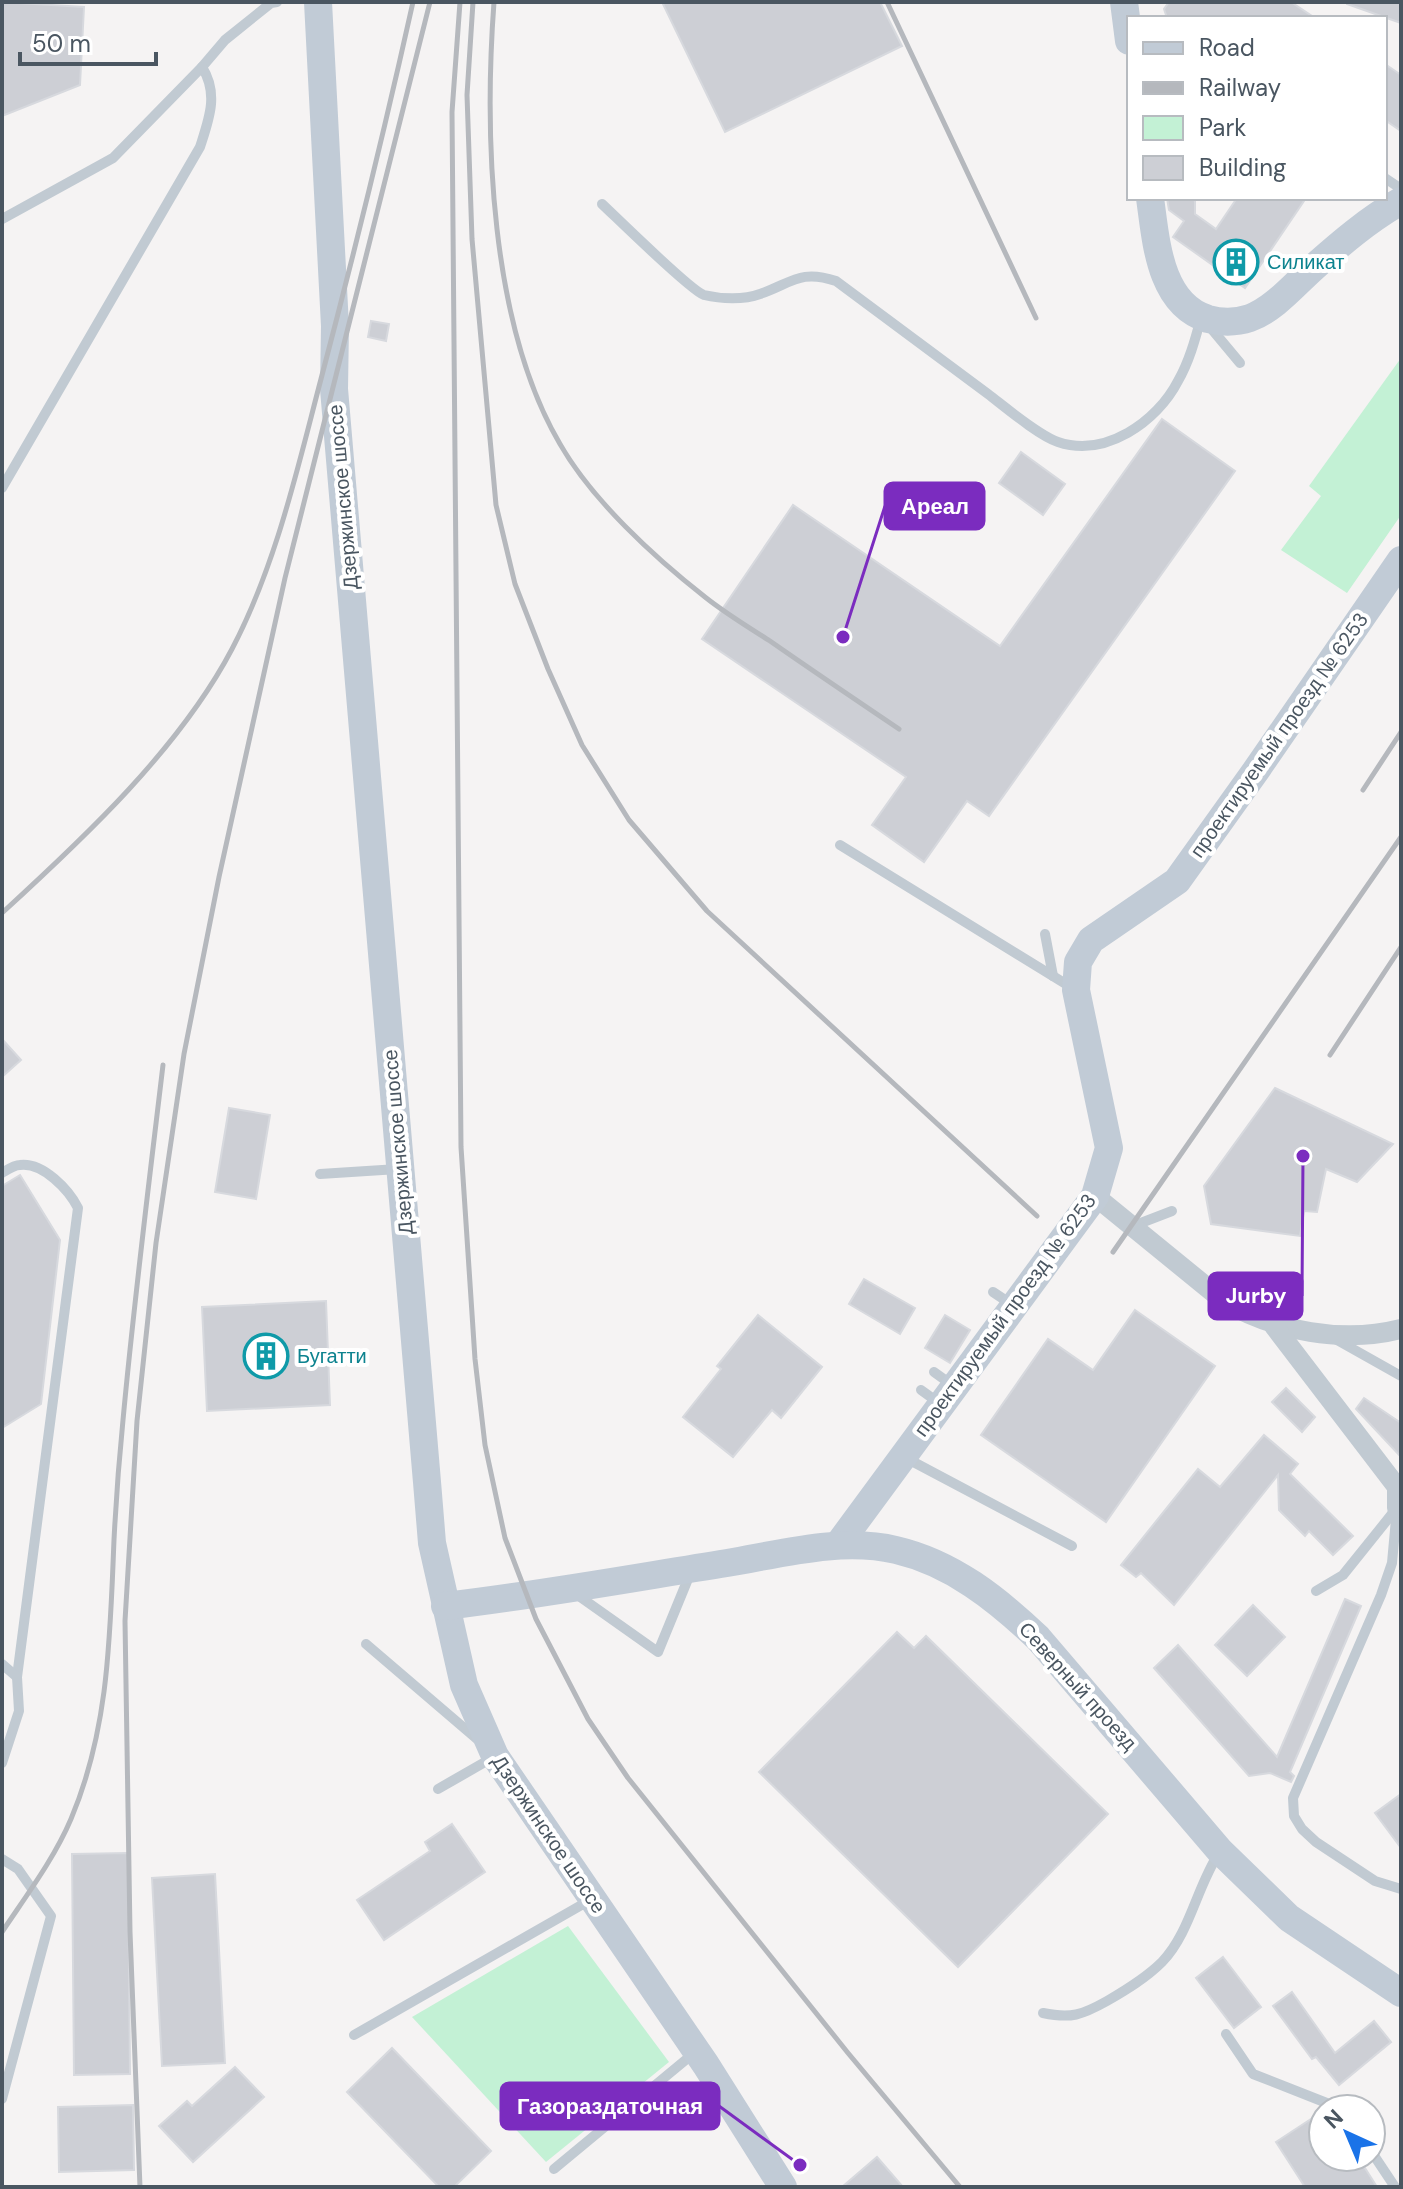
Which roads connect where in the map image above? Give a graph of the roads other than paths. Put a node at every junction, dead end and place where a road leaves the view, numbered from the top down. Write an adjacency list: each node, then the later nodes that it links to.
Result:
1 (277, 2): 5 (lane)
2 (318, 2): 18 (street, Дзержинское шоссе)
3 (1124, 2): 4 (street)
4 (1127, 25)
5 (202, 67): 9 (lane); 12 (lane)
6 (1150, 200): 10 (street)
7 (1401, 201): 10 (street)
8 (602, 204): 10 (lane)
9 (2, 219)
10 (1201, 316): 11 (lane)
11 (1240, 363)
12 (2, 488)
13 (1401, 560): 16 (street, проектируемый проезд № 6253)
14 (840, 845): 16 (lane)
15 (1045, 934): 16 (lane)
16 (1064, 983): 21 (street, проектируемый проезд № 6253)
17 (1120, 1159): 21 (lane)
18 (400, 1169): 20 (lane); 35 (street, Дзержинское шоссе)
19 (2, 1173): 38 (lane)
20 (320, 1174)
21 (1095, 1196): 23 (street); 28 (street, проектируемый проезд № 6253)
22 (1172, 1211): 23 (lane)
23 (1131, 1227): 24 (street)
24 (1274, 1326): 26 (street); 29 (street)
25 (1401, 1329): 26 (street)
26 (1323, 1332): 27 (lane)
27 (1401, 1376)
28 (903, 1456): 30 (street, проектируемый проезд № 6253); 31 (lane)
29 (1398, 1495): 34 (lane); 44 (lane)
30 (838, 1545): 32 (street, Северный проезд); 42 (street, Северный проезд)
31 (1072, 1546)
32 (692, 1568): 33 (street, Северный проезд); 33 (lane)
33 (569, 1589): 35 (street, Северный проезд)
34 (1316, 1591)
35 (445, 1606): 39 (street, Дзержинское шоссе)
36 (366, 1644): 39 (lane)
37 (2, 1664): 38 (lane)
38 (17, 1677): 40 (lane)
39 (495, 1756): 41 (lane); 45 (street, Дзержинское шоссе)
40 (2, 1763)
41 (438, 1789)
42 (1220, 1851): 46 (street, Северный проезд); 47 (lane)
43 (2, 1859): 52 (lane)
44 (1401, 1889)
45 (593, 1899): 49 (lane); 50 (street, Дзержинское шоссе)
46 (1401, 1993)
47 (1043, 2013)
48 (1226, 2034): 51 (lane)
49 (354, 2035)
50 (696, 2051): 53 (lane); 54 (street, Дзержинское шоссе)
51 (1307, 2095)
52 (2, 2099)
53 (554, 2169)
54 (783, 2187)

